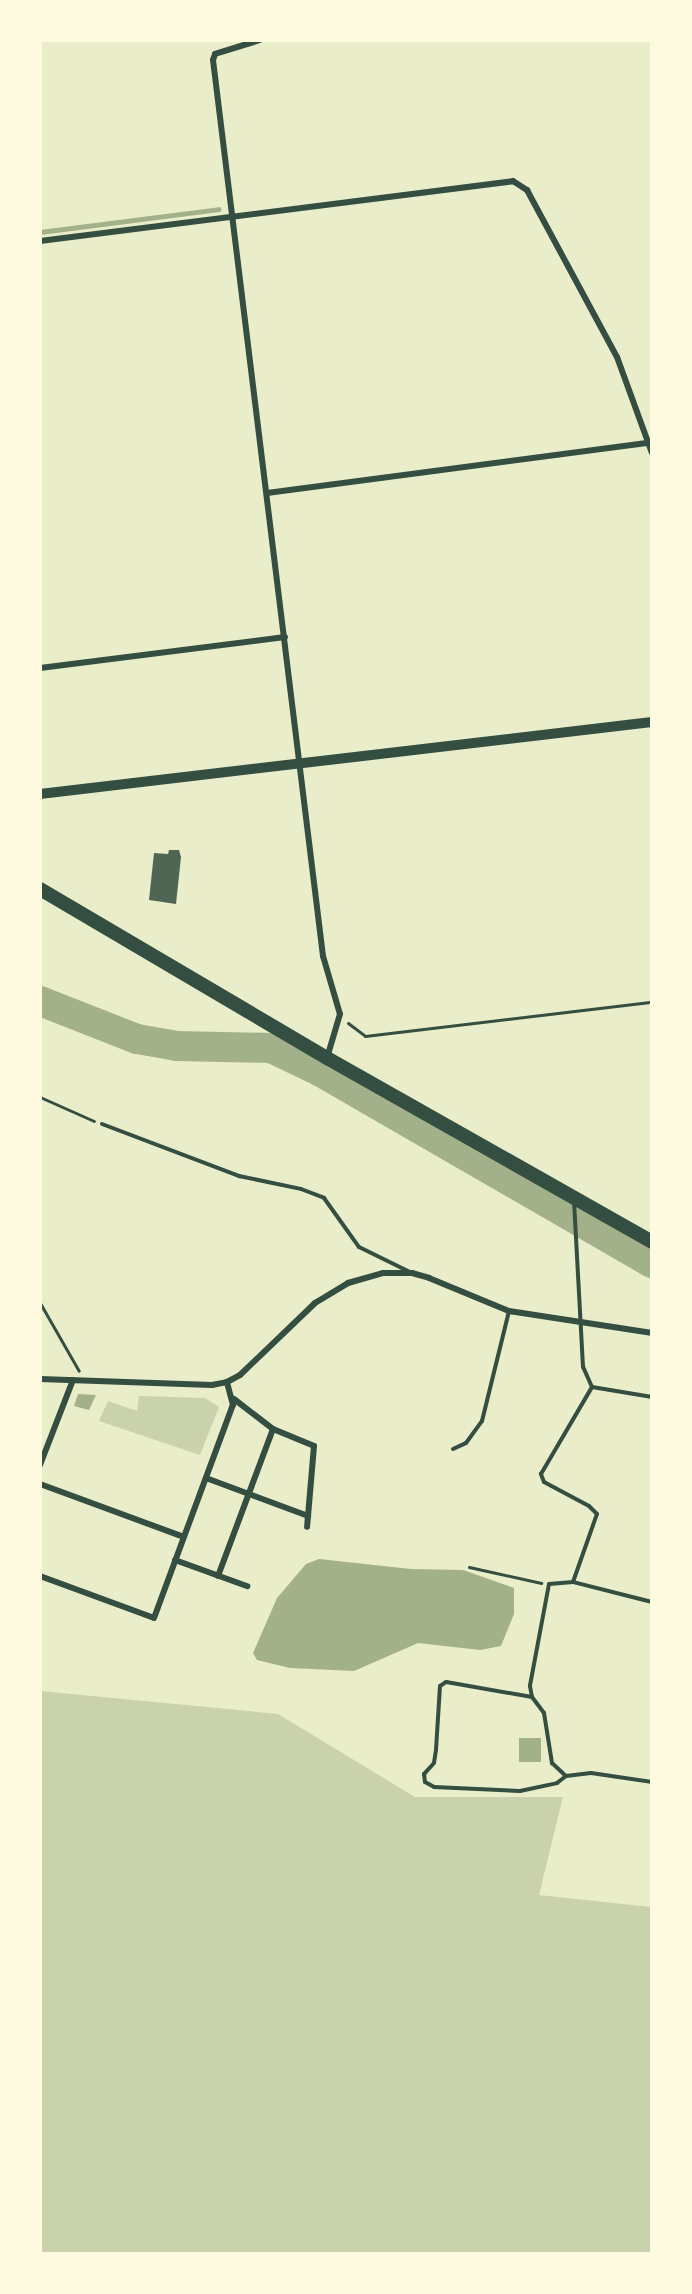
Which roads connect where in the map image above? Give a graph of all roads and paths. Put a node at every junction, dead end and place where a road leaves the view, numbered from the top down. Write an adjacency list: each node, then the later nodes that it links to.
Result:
1 (260, 40): 2 (street)
2 (232, 217): 3 (street); 4 (street); 6 (street)
3 (40, 241)
4 (647, 443): 5 (street); 6 (street)
5 (651, 451)
6 (267, 493): 7 (street)
7 (285, 637): 8 (street); 10 (street)
8 (40, 668)
9 (651, 722): 10 (street)
10 (300, 764): 11 (street); 14 (street)
11 (40, 794)
12 (40, 889): 15 (highway)
13 (651, 1002): 14 (path)
14 (340, 1014): 15 (street)
15 (327, 1058): 18 (highway)
16 (40, 1097): 17 (path)
17 (102, 1124): 20 (lane)
18 (574, 1204): 19 (highway); 23 (lane)
19 (651, 1242)
20 (412, 1273): 22 (street); 28 (street)
21 (40, 1304): 27 (path)
22 (509, 1311): 23 (street); 33 (lane)
23 (579, 1322): 24 (street); 29 (lane)
24 (651, 1333)
25 (40, 1379): 26 (street)
26 (73, 1380): 27 (street); 34 (street)
27 (85, 1380): 28 (street)
28 (227, 1382): 31 (street)
29 (592, 1387): 30 (lane); 45 (lane)
30 (651, 1397)
31 (234, 1398): 32 (street); 35 (street)
32 (273, 1429): 37 (street); 38 (street)
33 (453, 1449)
34 (41, 1463)
35 (206, 1478): 37 (street); 40 (street)
36 (40, 1484): 40 (street)
37 (249, 1495): 38 (street); 44 (street)
38 (308, 1516): 39 (street)
39 (308, 1527)
40 (184, 1537): 41 (street)
41 (175, 1560): 43 (street); 44 (street)
42 (469, 1567): 46 (path)
43 (40, 1576)
44 (218, 1576): 47 (street)
45 (573, 1582): 46 (lane); 48 (lane)
46 (549, 1584): 49 (lane)
47 (247, 1586)
48 (651, 1602)
49 (532, 1697): 50 (lane); 50 (lane)
50 (566, 1776): 51 (lane)
51 (651, 1782)

